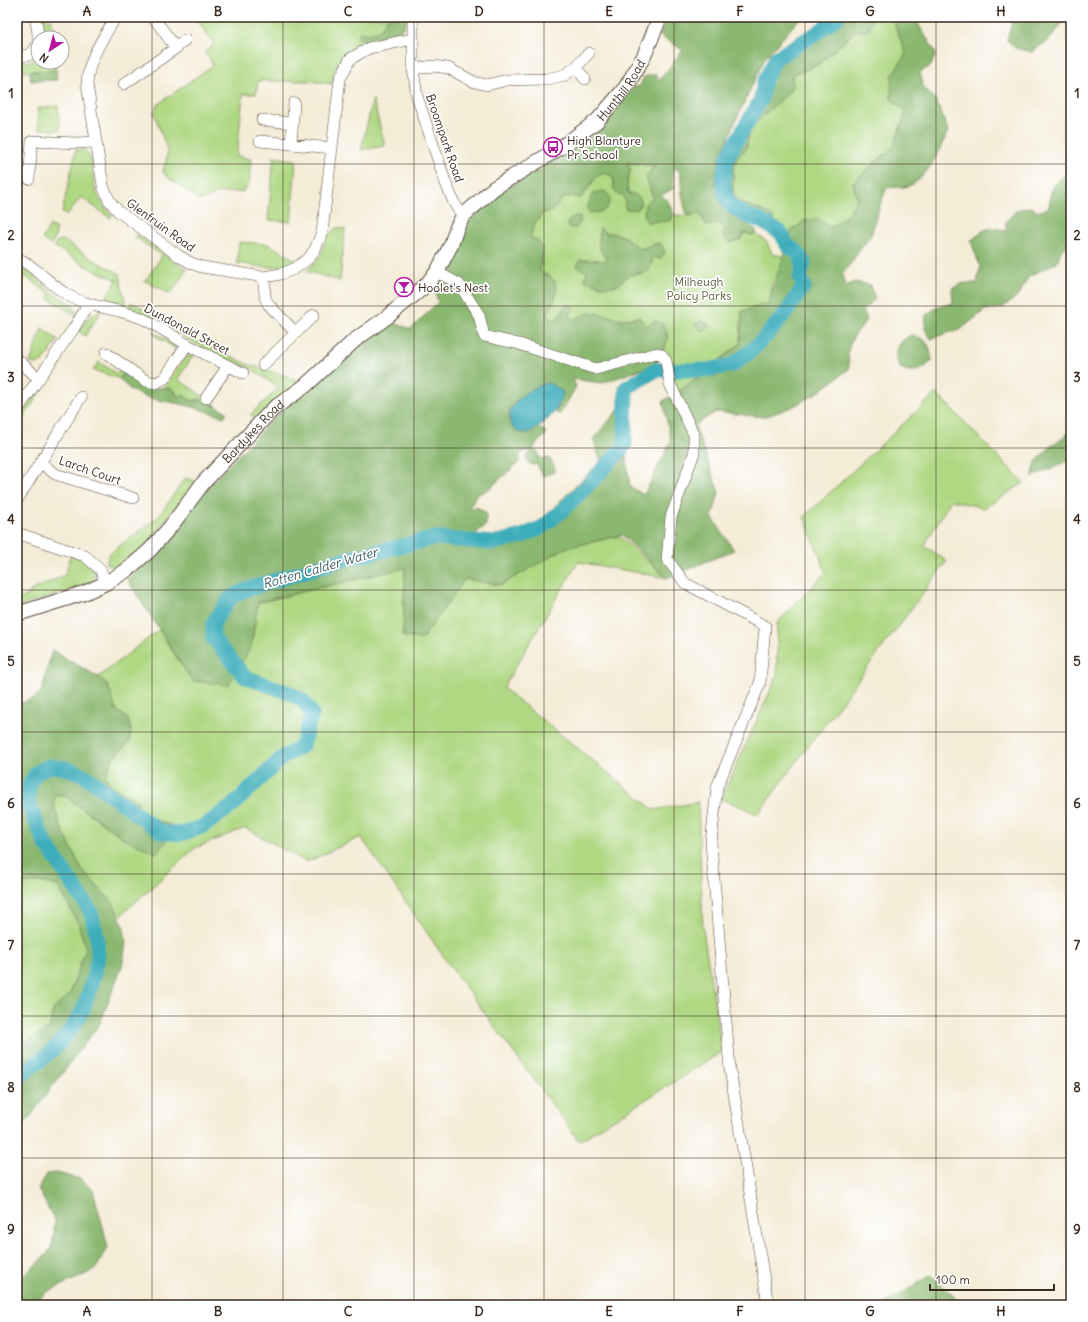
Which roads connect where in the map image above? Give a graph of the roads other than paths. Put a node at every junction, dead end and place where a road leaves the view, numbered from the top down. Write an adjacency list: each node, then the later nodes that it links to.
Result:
1 (35, 17): 10 (street)
2 (116, 17): 19 (street, Glenfruin Road)
3 (153, 17): 8 (street)
4 (413, 17): 6 (street, Broompark Road)
5 (660, 17): 23 (main road, Hunthill Road)
6 (413, 39): 12 (street, Broompark Road); 21 (street, Glenfruin Road)
7 (185, 40): 8 (street)
8 (176, 48): 14 (street)
9 (589, 53): 11 (street)
10 (17, 57)
11 (576, 67): 12 (street); 13 (street)
12 (413, 68): 23 (street, Broompark Road)
13 (585, 79)
14 (124, 84)
15 (294, 103): 17 (street)
16 (262, 120): 17 (street)
17 (293, 123): 20 (street)
18 (260, 141): 20 (street)
19 (95, 142): 22 (street); 26 (street, Glenfruin Road)
20 (291, 144): 21 (street)
21 (332, 148): 26 (street, Glenfruin Road)
22 (30, 179)
23 (463, 216): 25 (main road, Bardykes Road)
24 (17, 258): 27 (street, Dundonald Street)
25 (437, 272): 44 (main road, Bardykes Road); 46 (street)
26 (264, 277): 29 (street)
27 (87, 304): 30 (street, Dundonald Street); 36 (street)
28 (314, 315): 29 (street)
29 (296, 333): 33 (street)
30 (187, 344): 31 (street); 34 (street, Dundonald Street)
31 (106, 353)
32 (17, 359): 36 (street)
33 (263, 365)
34 (228, 366): 35 (street, Dundonald Street); 38 (street, Dundonald Street)
35 (243, 373)
36 (39, 379): 39 (street)
37 (81, 397): 40 (street)
38 (206, 398)
39 (17, 410)
40 (40, 463): 41 (street, Larch Court); 42 (street)
41 (133, 498)
42 (17, 500)
43 (17, 533): 44 (street)
44 (106, 583): 45 (main road, Bardykes Road)
45 (17, 614)
46 (768, 1305)

